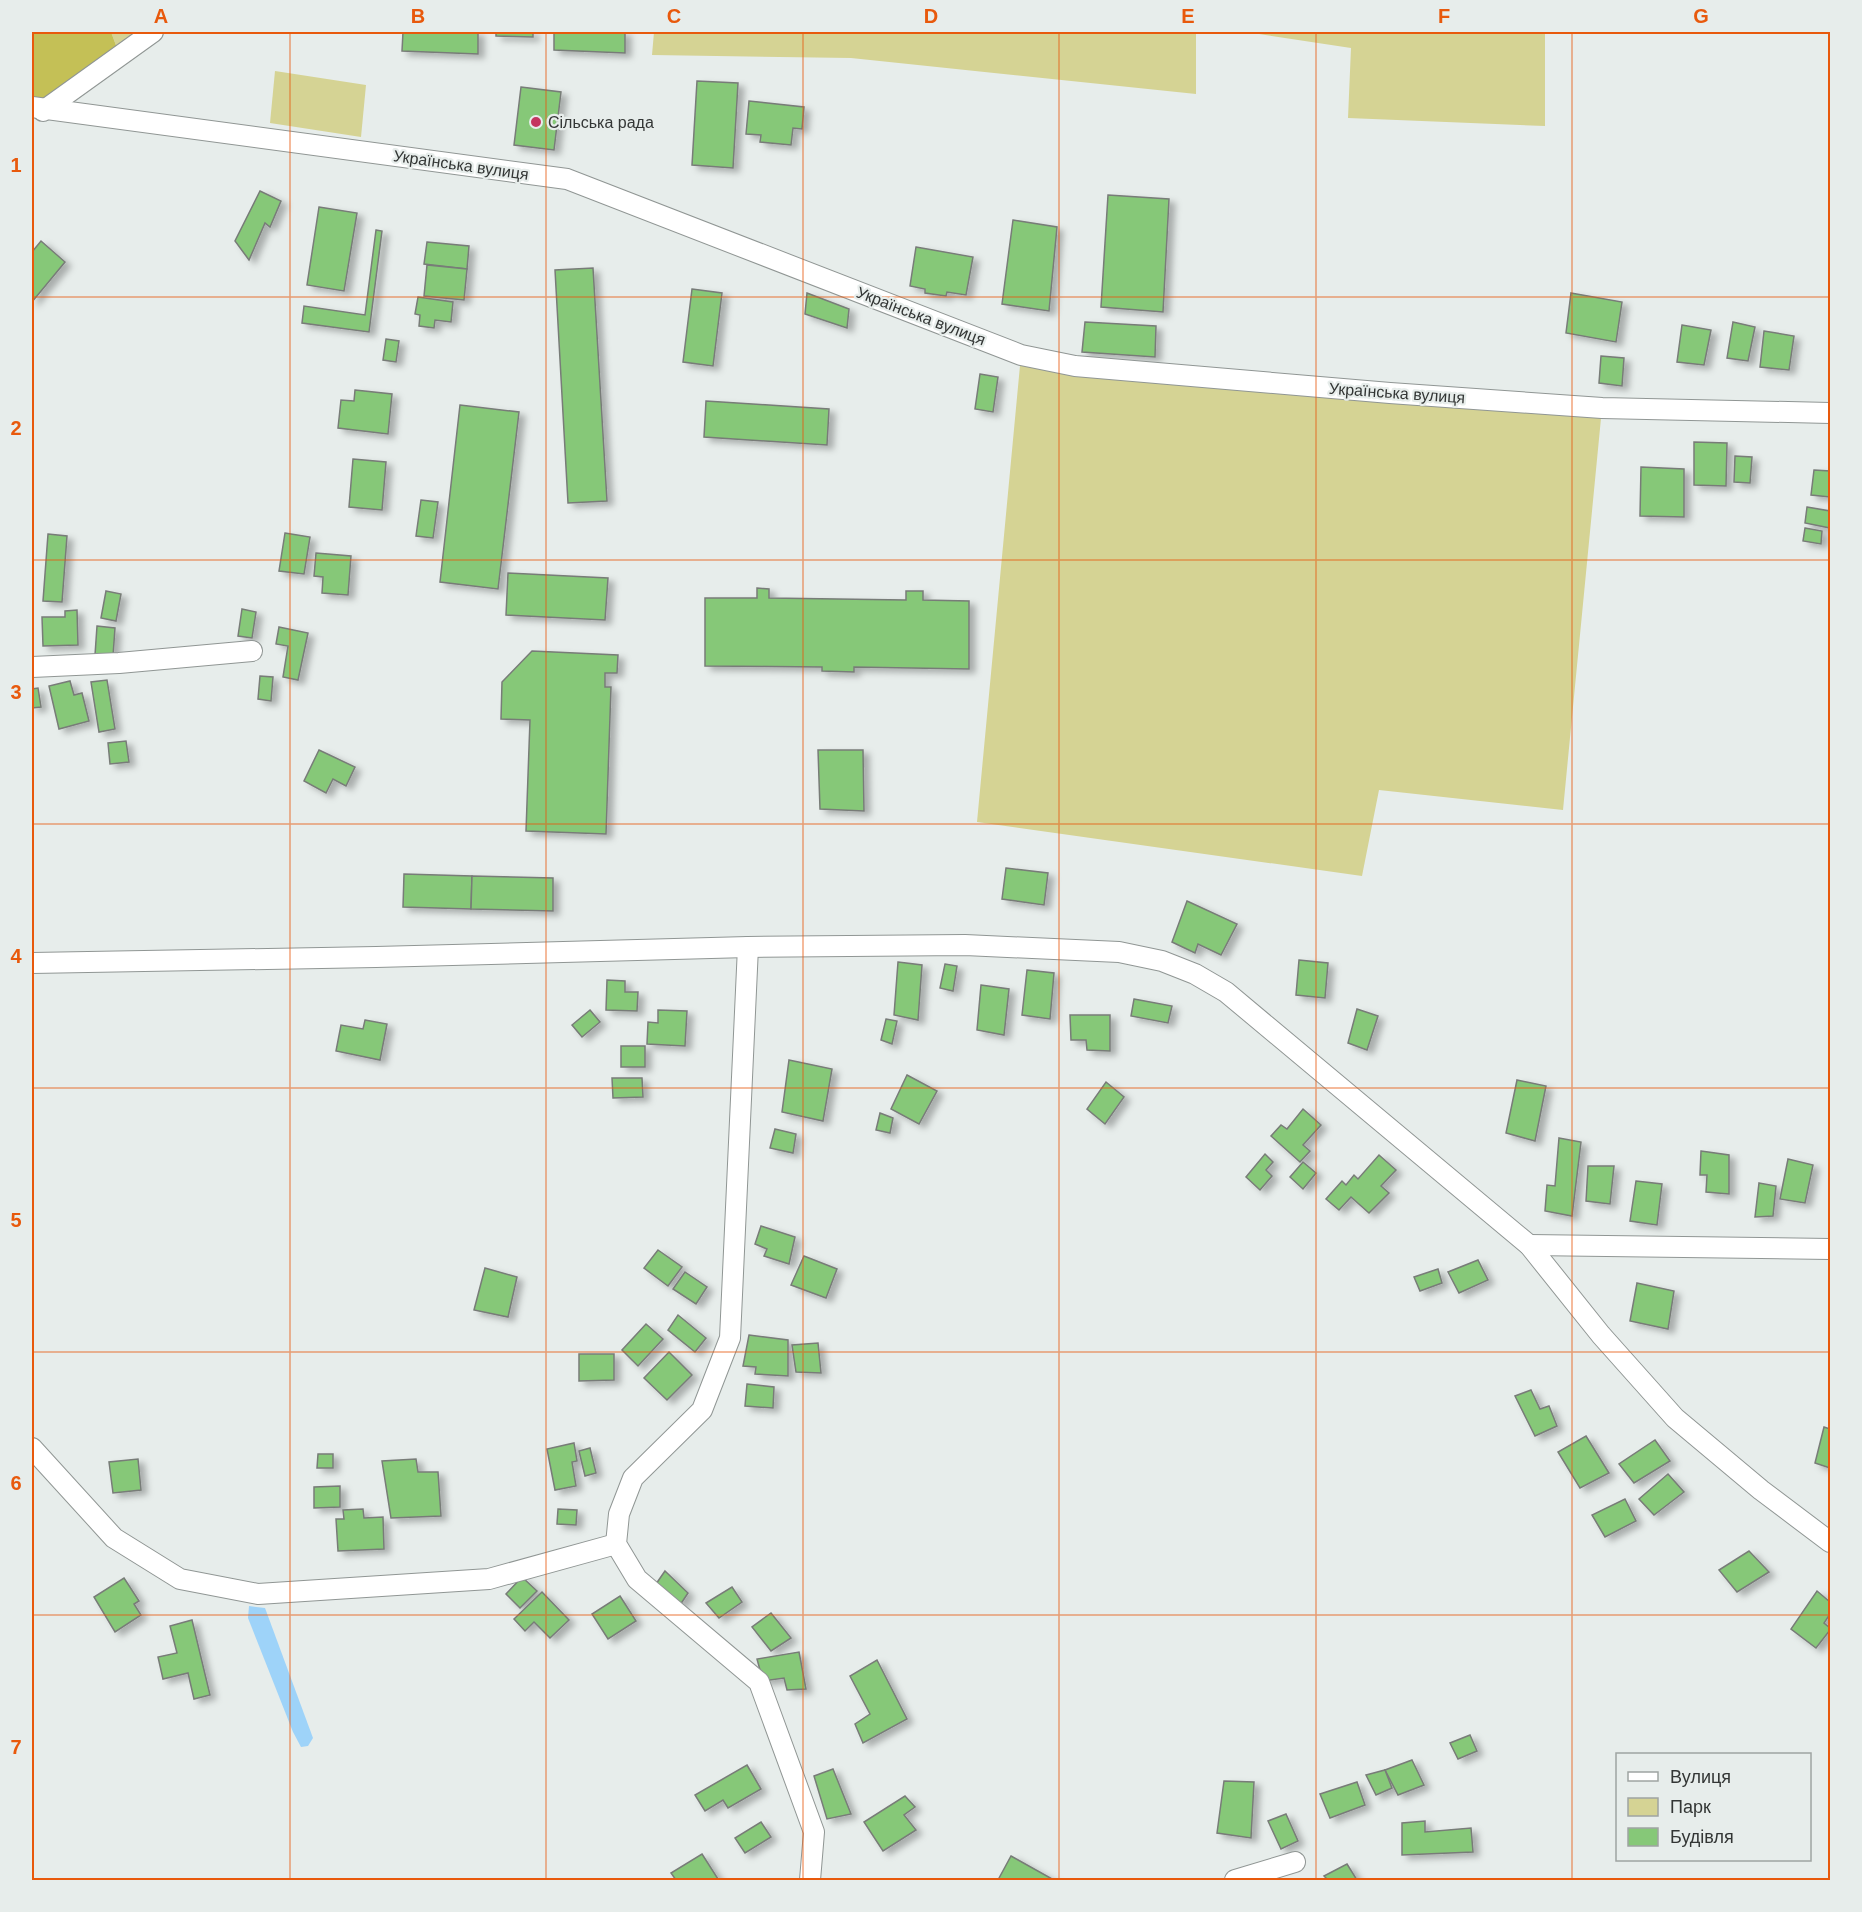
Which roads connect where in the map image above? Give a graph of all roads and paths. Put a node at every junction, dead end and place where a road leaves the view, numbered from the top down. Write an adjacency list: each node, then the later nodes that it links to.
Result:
1 (153, 32): 2 (street)
2 (36, 112): 3 (street, Українська вулиця)
3 (1830, 413)
4 (252, 651): 5 (street)
5 (32, 667)
6 (748, 947): 7 (street); 8 (street); 12 (street)
7 (32, 963)
8 (1529, 1245): 9 (street); 11 (street)
9 (1830, 1249)
10 (32, 1448): 12 (street)
11 (1830, 1542)
12 (616, 1544): 14 (street)
13 (1295, 1862): 15 (street)
14 (810, 1881)
15 (1235, 1881)

